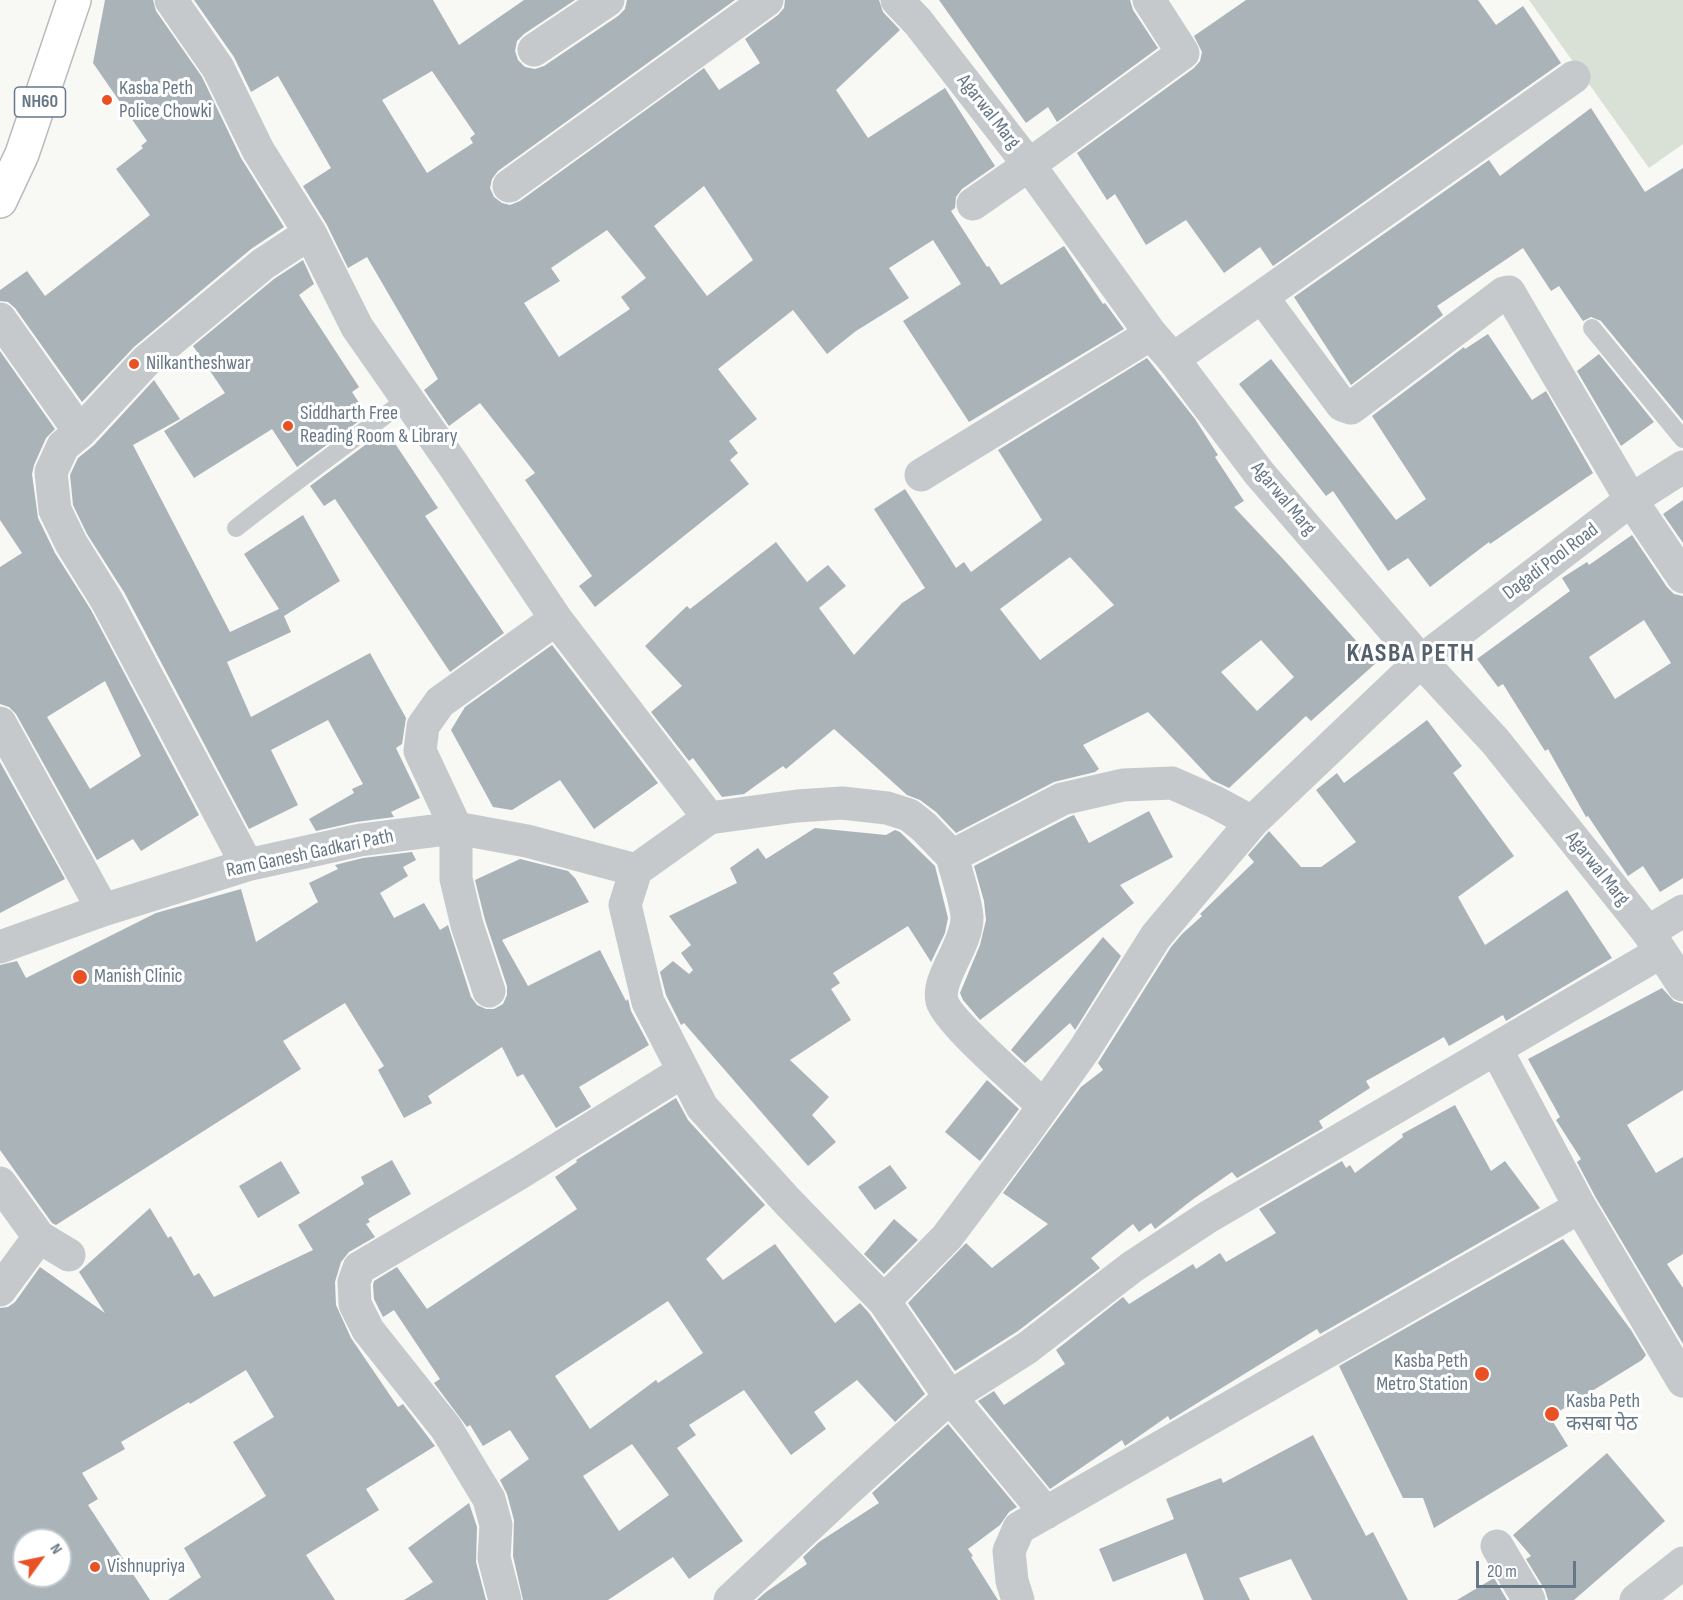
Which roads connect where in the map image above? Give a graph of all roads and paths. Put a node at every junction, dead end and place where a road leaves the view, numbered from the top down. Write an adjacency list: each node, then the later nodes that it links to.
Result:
1 (74, 0): 11 (highway, NH60)
2 (171, 0): 13 (street)
3 (608, 0): 7 (street)
4 (767, 0): 10 (street)
5 (897, 0): 9 (street, Agarwal Marg)
6 (1149, 0): 9 (street)
7 (534, 50)
8 (1574, 76): 14 (street)
9 (1029, 165): 12 (street); 17 (street, Agarwal Marg)
10 (508, 186)
11 (0, 201)
12 (973, 204)
13 (310, 233): 19 (street); 20 (street)
14 (1262, 297): 18 (street); 24 (street)
15 (0, 319): 20 (street)
16 (1592, 328): 21 (lane)
17 (1151, 334): 18 (street, Agarwal Marg); 23 (street)
18 (1173, 359): 28 (street, Agarwal Marg)
19 (407, 399): 25 (lane); 27 (street)
20 (80, 432): 34 (street)
21 (1683, 439)
22 (1683, 467): 24 (street, Dagadi Pool Road)
23 (921, 475)
24 (1631, 500): 26 (street); 28 (street, Dagadi Pool Road)
25 (236, 528)
26 (1683, 577)
27 (556, 619): 30 (street); 32 (street)
28 (1422, 661): 31 (street, Dagadi Pool Road); 38 (street, Agarwal Marg)
29 (0, 723): 36 (street)
30 (709, 818): 33 (street); 35 (street)
31 (1252, 822): 33 (street); 44 (street, Dagadi Pool Road)
32 (456, 828): 34 (street, Ram Ganesh Gadkari Path); 35 (street, Ram Ganesh Gadkari Path); 41 (street)
33 (952, 856): 44 (street)
34 (247, 865): 36 (street, Ram Ganesh Gadkari Path)
35 (636, 870): 43 (street)
36 (104, 910): 39 (street, Ram Ganesh Gadkari Path)
37 (1683, 911): 38 (street)
38 (1654, 942): 40 (street, Agarwal Marg); 42 (street)
39 (0, 948)
40 (1683, 985)
41 (489, 991)
42 (1496, 1049): 46 (street); 52 (street)
43 (682, 1072): 50 (street); 56 (street)
44 (1044, 1106): 50 (street, Dagadi Pool Road)
45 (0, 1183): 47 (street)
46 (1580, 1207): 51 (street); 53 (street)
47 (39, 1237): 48 (street); 49 (street)
48 (69, 1255)
49 (0, 1290)
50 (884, 1301): 52 (street)
51 (1683, 1381)
52 (950, 1397): 53 (street); 57 (street)
53 (1046, 1513): 58 (street)
54 (1497, 1546): 59 (street)
55 (1683, 1563): 60 (street)
56 (505, 1600)
57 (730, 1600)
58 (1018, 1600)
59 (1529, 1600)
60 (1636, 1600)

